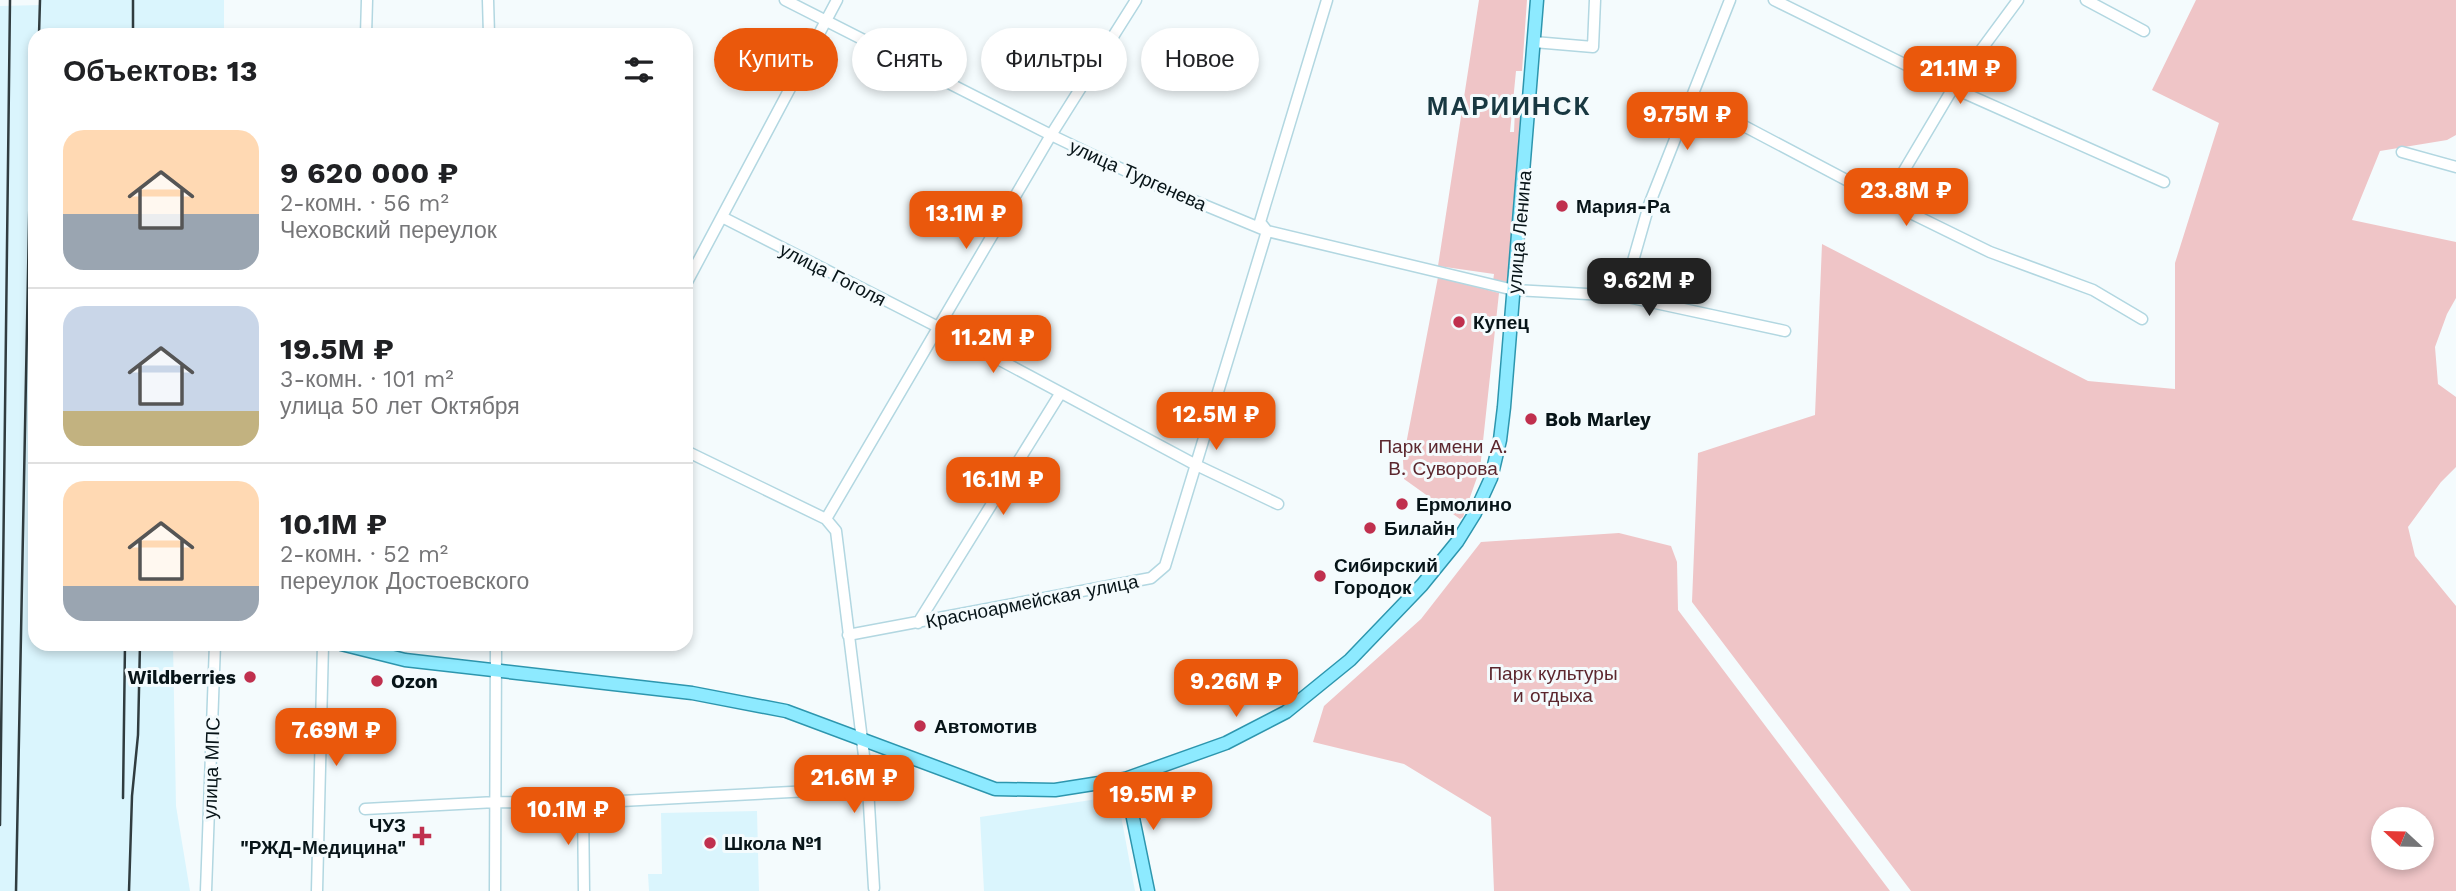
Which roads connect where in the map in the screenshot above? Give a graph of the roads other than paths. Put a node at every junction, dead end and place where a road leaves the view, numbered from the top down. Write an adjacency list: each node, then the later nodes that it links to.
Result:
1 (367, 0): 14 (street)
2 (488, 0): 15 (street)
3 (785, 0): 13 (street, улица Тургенева)
4 (838, 0): 13 (street)
5 (1136, 0): 20 (street)
6 (1327, 0): 26 (street, Красноармейская улица)
7 (1537, 0): 17 (main road, улица Ленина)
8 (1595, 0): 17 (street)
9 (1730, 0): 19 (street)
10 (1773, 0): 18 (street)
11 (2018, 0): 18 (street)
12 (2086, 0): 16 (street)
13 (827, 20): 20 (street, улица Тургенева); 25 (street)
14 (366, 28)
15 (489, 28)
16 (2144, 31)
17 (1534, 43): 28 (main road, улица Ленина)
18 (1953, 88): 23 (street); 24 (street)
19 (1691, 98): 24 (street); 29 (street)
20 (1051, 135): 26 (street, улица Тургенева); 31 (street)
21 (2402, 152): 22 (street)
22 (2456, 167)
23 (2164, 182)
24 (1886, 201): 30 (street)
25 (722, 217): 27 (street); 31 (street, улица Гоголя)
26 (1267, 231): 28 (street, улица Тургенева); 35 (street, Красноармейская улица)
27 (693, 271)
28 (1514, 290): 29 (street, улица Тургенева); 46 (main road, улица Ленина)
29 (1623, 296): 32 (street, улица Тургенева)
30 (2142, 319)
31 (940, 328): 33 (street, улица Гоголя); 37 (street)
32 (1785, 331)
33 (1060, 394): 35 (street, улица Гоголя); 38 (street)
34 (693, 454): 37 (street)
35 (1196, 465): 36 (street, улица Гоголя); 38 (street, Красноармейская улица)
36 (1278, 504)
37 (826, 519): 39 (street)
38 (918, 624): 39 (street, Красноармейская улица)
39 (848, 635): 45 (street)
40 (215, 651): 52 (street, улица МПС)
41 (323, 651): 53 (street)
42 (369, 651): 44 (main road, улица Ленина)
43 (496, 651): 44 (street)
44 (496, 672): 45 (main road, улица Ленина); 48 (street)
45 (862, 739): 46 (main road, улица Ленина); 47 (street)
46 (1125, 779): 56 (main road)
47 (868, 788): 49 (street); 51 (street)
48 (496, 802): 49 (street); 50 (street); 54 (street)
49 (583, 803): 55 (street)
50 (365, 809)
51 (874, 888)
52 (206, 891)
53 (317, 891)
54 (495, 891)
55 (584, 891)
56 (1148, 891)

